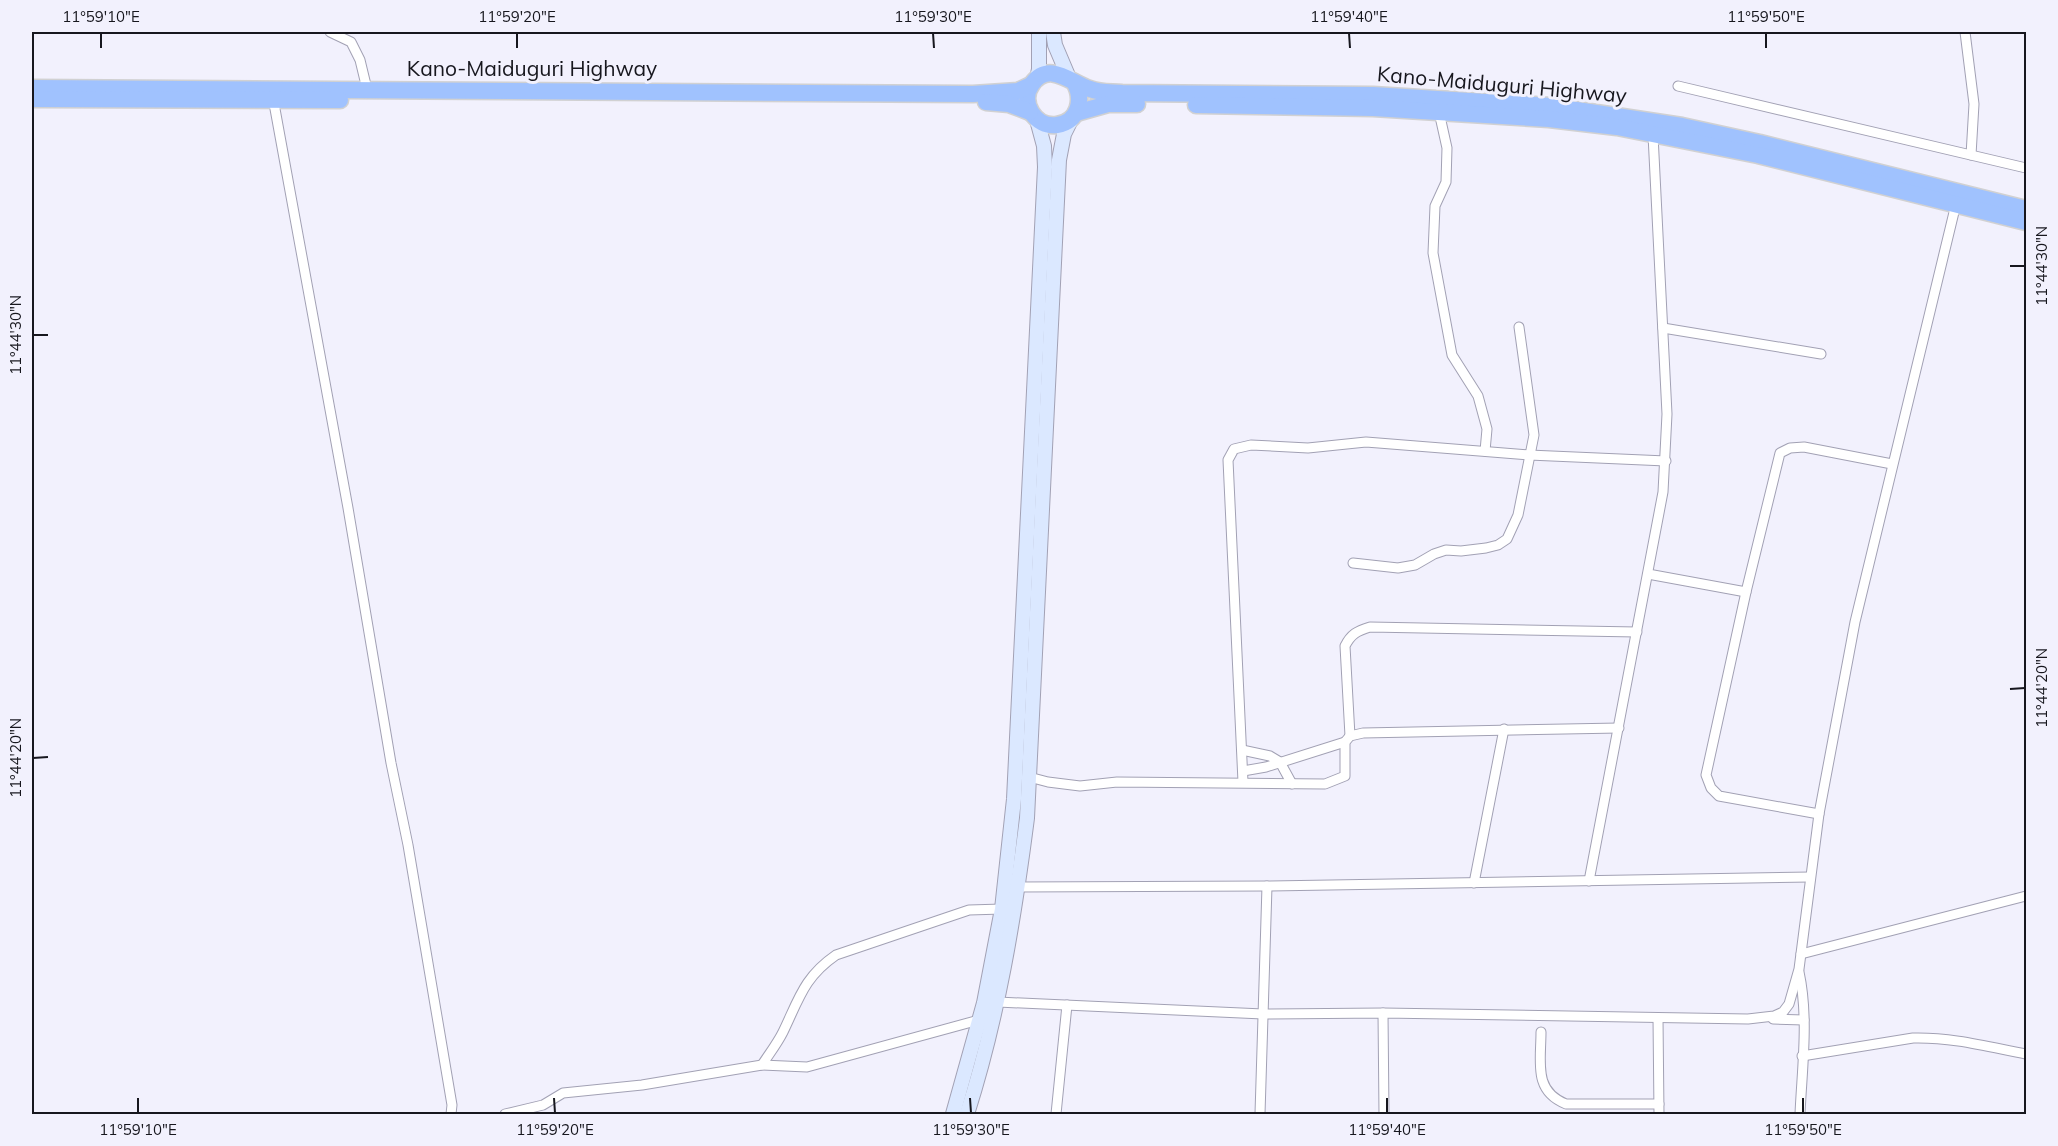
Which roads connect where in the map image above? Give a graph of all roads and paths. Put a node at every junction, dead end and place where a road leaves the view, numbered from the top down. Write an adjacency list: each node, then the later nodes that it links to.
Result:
1 (330, 32): 9 (street)
2 (1039, 32): 6 (main road)
3 (1053, 32): 5 (main road)
4 (1965, 32): 16 (street)
5 (1071, 80): 6 (highway); 14 (highway); 18 (highway, Kano-Maiduguri Highway)
6 (1034, 82): 9 (highway, Kano-Maiduguri Highway); 13 (highway)
7 (1678, 86): 16 (street)
8 (32, 88): 10 (highway, Kano-Maiduguri Highway)
9 (368, 89): 10 (highway, Kano-Maiduguri Highway)
10 (273, 94): 11 (highway, Kano-Maiduguri Highway); 13 (highway, Kano-Maiduguri Highway); 65 (street)
11 (32, 99)
12 (1439, 112): 14 (highway, Kano-Maiduguri Highway); 15 (highway, Kano-Maiduguri Highway); 25 (street)
13 (1033, 116): 14 (highway); 47 (main road)
14 (1074, 116): 39 (main road)
15 (1653, 135): 18 (highway, Kano-Maiduguri Highway); 23 (street)
16 (1971, 155): 17 (street)
17 (2026, 168)
18 (1911, 187): 19 (highway, Kano-Maiduguri Highway); 20 (highway, Kano-Maiduguri Highway)
19 (1956, 204): 21 (highway, Kano-Maiduguri Highway); 28 (street)
20 (2026, 209)
21 (2026, 222)
22 (1519, 327): 26 (street)
23 (1663, 328): 24 (street); 27 (street)
24 (1821, 354)
25 (1485, 451): 26 (street); 36 (street)
26 (1529, 455): 27 (street); 29 (street)
27 (1666, 461): 30 (street)
28 (1892, 464): 31 (street); 42 (street)
29 (1353, 563)
30 (1648, 574): 31 (street); 32 (street)
31 (1746, 592): 42 (street)
32 (1637, 632): 33 (street); 35 (street)
33 (1619, 728): 34 (street); 44 (street)
34 (1504, 729): 35 (street); 45 (street)
35 (1348, 739): 37 (street); 41 (street)
36 (1242, 750): 37 (street); 38 (street)
37 (1280, 762): 38 (street); 41 (street)
38 (1242, 771): 40 (street)
39 (1029, 777): 40 (street); 47 (main road)
40 (1243, 782): 41 (street)
41 (1292, 784)
42 (1819, 814): 43 (street)
43 (1810, 877): 44 (street); 50 (street)
44 (1589, 881): 45 (street)
45 (1474, 883): 46 (street)
46 (1268, 886): 47 (street); 55 (street)
47 (1011, 887): 49 (main road); 52 (main road)
48 (2026, 896): 50 (street)
49 (1002, 909): 58 (main road); 63 (street)
50 (1801, 954): 51 (street)
51 (1799, 969): 57 (street); 59 (street)
52 (998, 1002): 53 (street); 68 (main road)
53 (1067, 1005): 55 (street); 69 (street)
54 (1383, 1013): 55 (street); 56 (street); 71 (street)
55 (1263, 1014): 70 (street)
56 (1658, 1018): 57 (street); 64 (street)
57 (1761, 1018): 59 (street)
58 (979, 1020): 63 (street); 67 (main road)
59 (1804, 1020): 62 (street)
60 (1541, 1032): 64 (street)
61 (2026, 1054): 62 (street)
62 (1802, 1056): 72 (street)
63 (762, 1065): 66 (street)
64 (1659, 1109)
65 (451, 1114)
66 (505, 1114)
67 (953, 1114)
68 (967, 1114)
69 (1056, 1114)
70 (1260, 1114)
71 (1384, 1114)
72 (1800, 1114)

